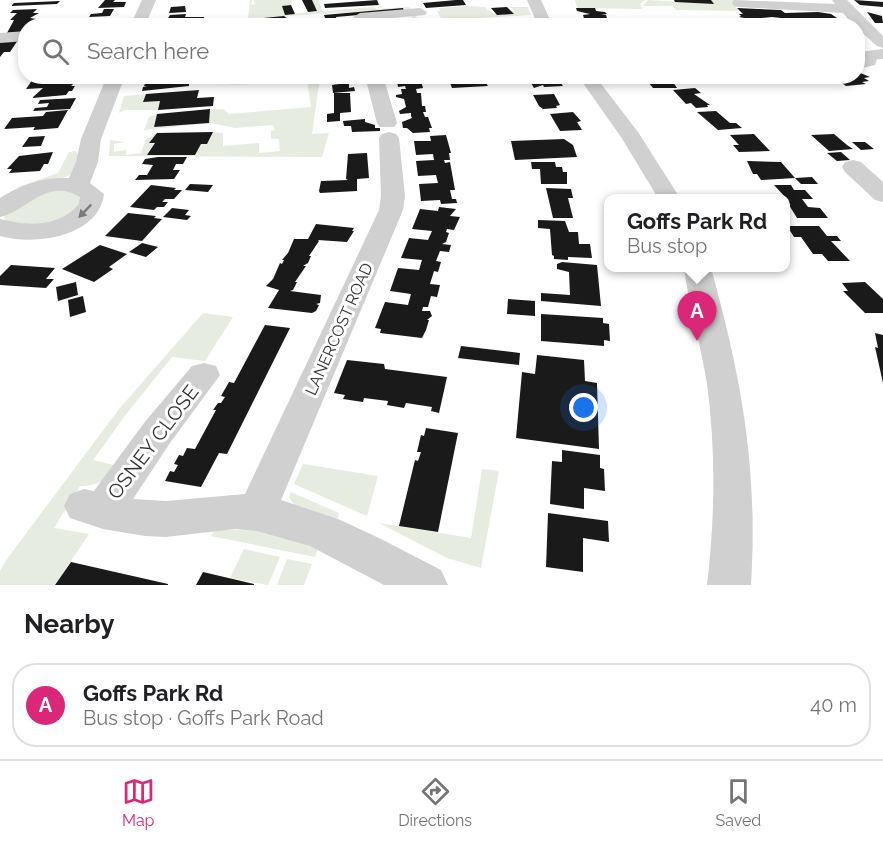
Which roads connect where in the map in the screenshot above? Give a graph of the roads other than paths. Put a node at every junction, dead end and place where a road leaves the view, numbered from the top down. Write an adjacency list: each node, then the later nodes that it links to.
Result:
1 (149, 0): 8 (street)
2 (406, 0): 7 (street)
3 (534, 0): 9 (street)
4 (738, 3): 5 (street)
5 (790, 3): 6 (street)
6 (843, 4): 10 (street)
7 (360, 17)
8 (141, 18)
9 (542, 18)
10 (860, 18)
11 (876, 32): 14 (street)
12 (18, 37): 13 (street)
13 (0, 38)
14 (883, 43)
15 (883, 54): 16 (street)
16 (865, 56)
17 (113, 84): 21 (street)
18 (376, 84): 28 (street, LANERCOST ROAD)
19 (592, 84): 23 (street)
20 (853, 166): 22 (street)
21 (76, 186): 24 (street); 25 (street, one-way to 25)
22 (879, 186)
23 (667, 194)
24 (0, 210)
25 (0, 226)
26 (698, 272): 30 (street)
27 (204, 375): 28 (street, OSNEY CLOSE)
28 (256, 513): 29 (street)
29 (426, 585)
30 (729, 585)

